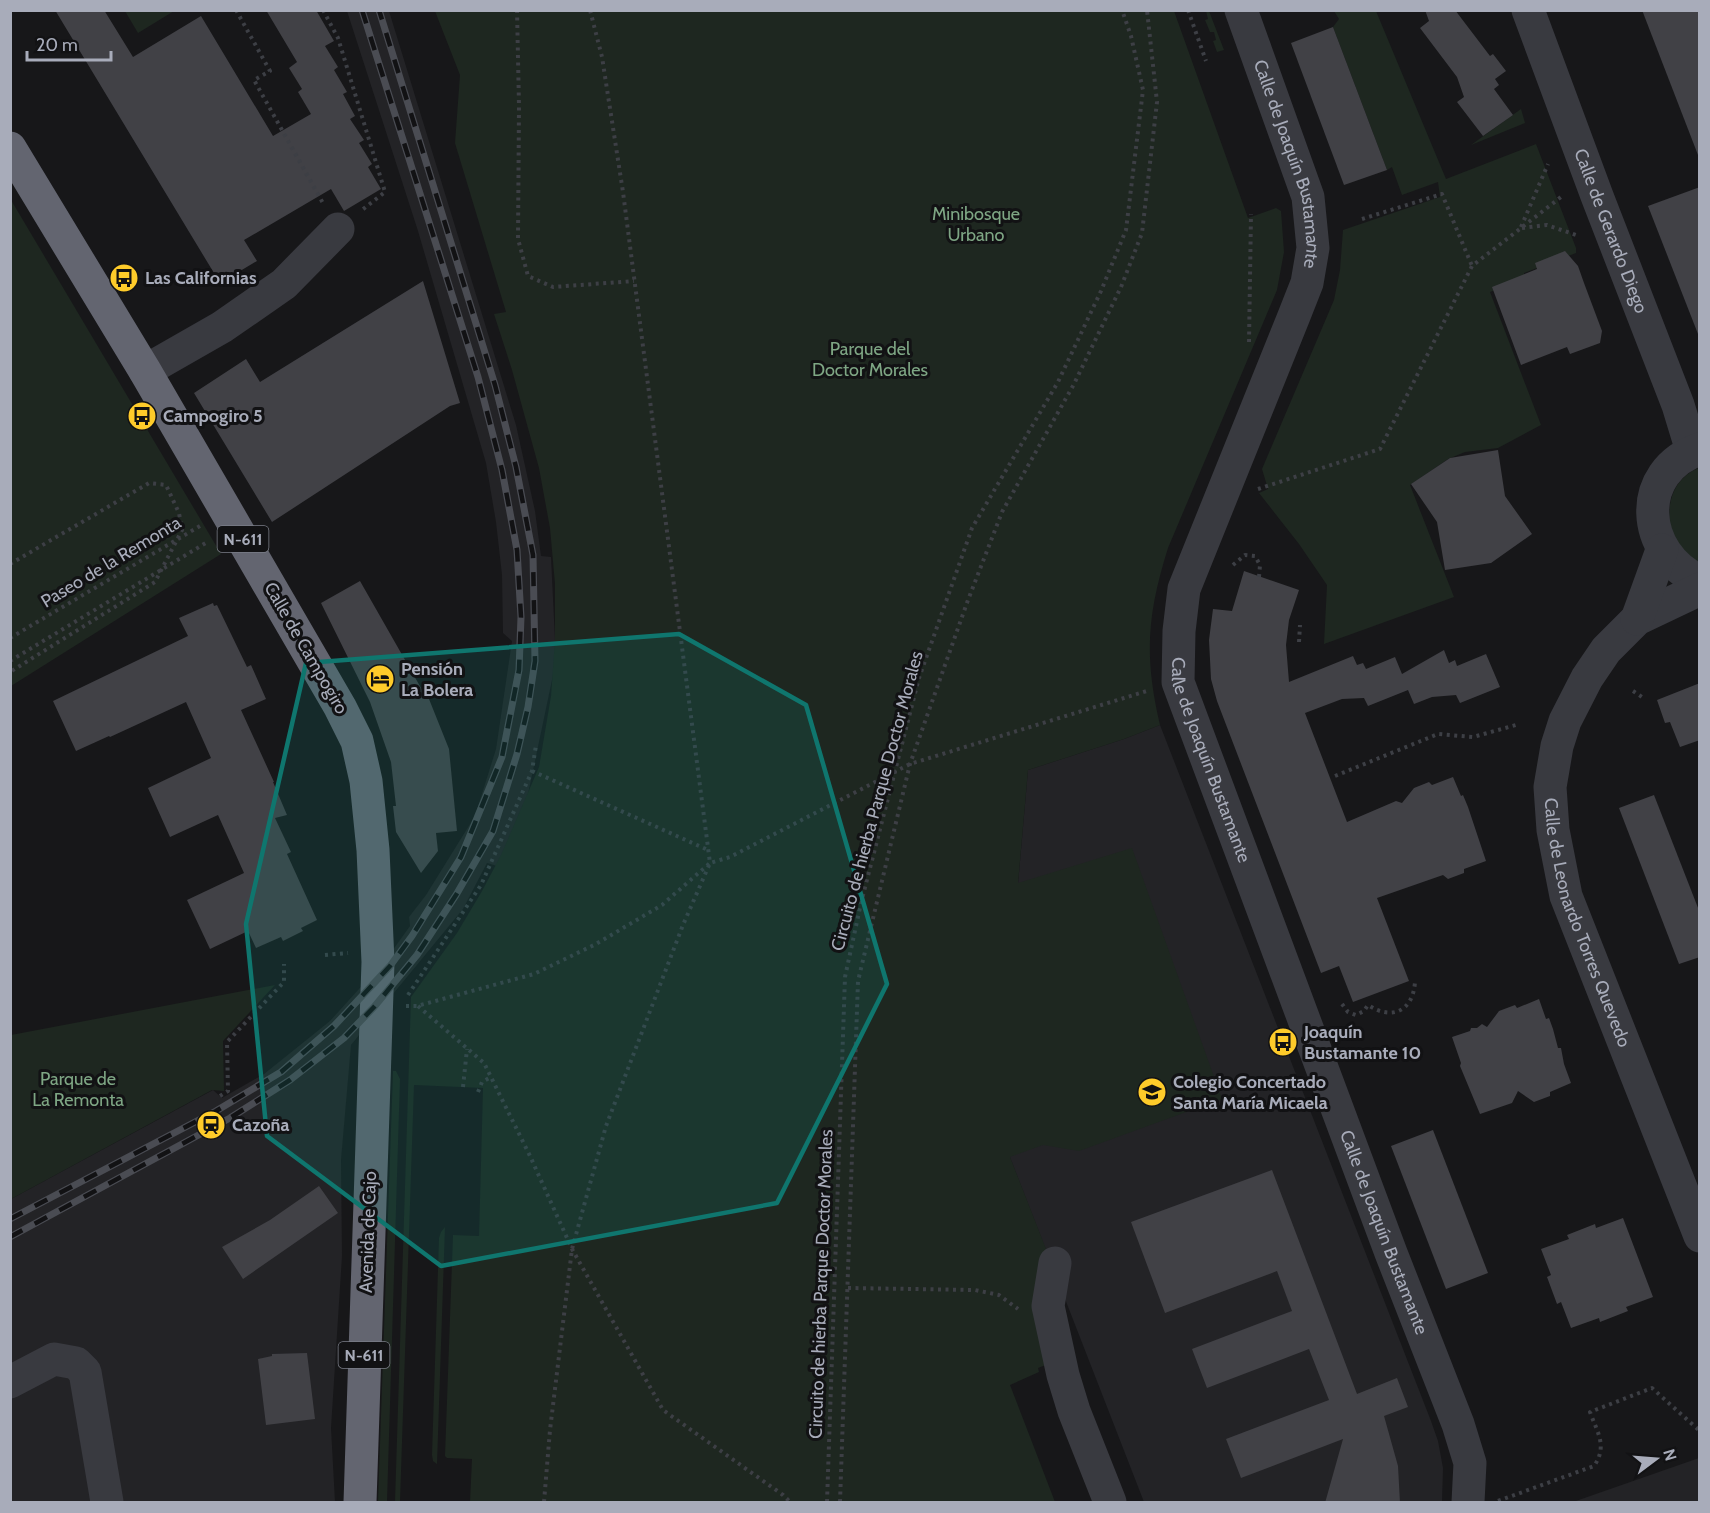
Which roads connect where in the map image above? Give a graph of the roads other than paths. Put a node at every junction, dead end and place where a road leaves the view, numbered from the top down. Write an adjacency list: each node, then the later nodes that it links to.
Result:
1 (1241, 10): 18 (street, Calle de Joaquín Bustamante)
2 (1528, 10): 6 (street, Calle de Gerardo Diego)
3 (10, 148): 5 (highway, Calle de Campogiro / N-611)
4 (338, 229): 5 (street)
5 (158, 363): 11 (highway, Calle de Campogiro / N-611)
6 (1696, 450): 7 (street)
7 (1662, 550): 8 (street); 10 (street, Calle de Leonardo Torres Quevedo)
8 (1700, 581)
9 (1700, 589): 10 (street, Calle de Leonardo Torres Quevedo)
10 (1637, 619): 12 (street, Calle de Leonardo Torres Quevedo)
11 (378, 962): 16 (highway, Avenida de Cajo / N-611)
12 (1700, 1236)
13 (1055, 1263): 17 (street)
14 (10, 1382): 15 (street)
15 (107, 1503)
16 (360, 1503)
17 (1110, 1503)
18 (1468, 1503)

